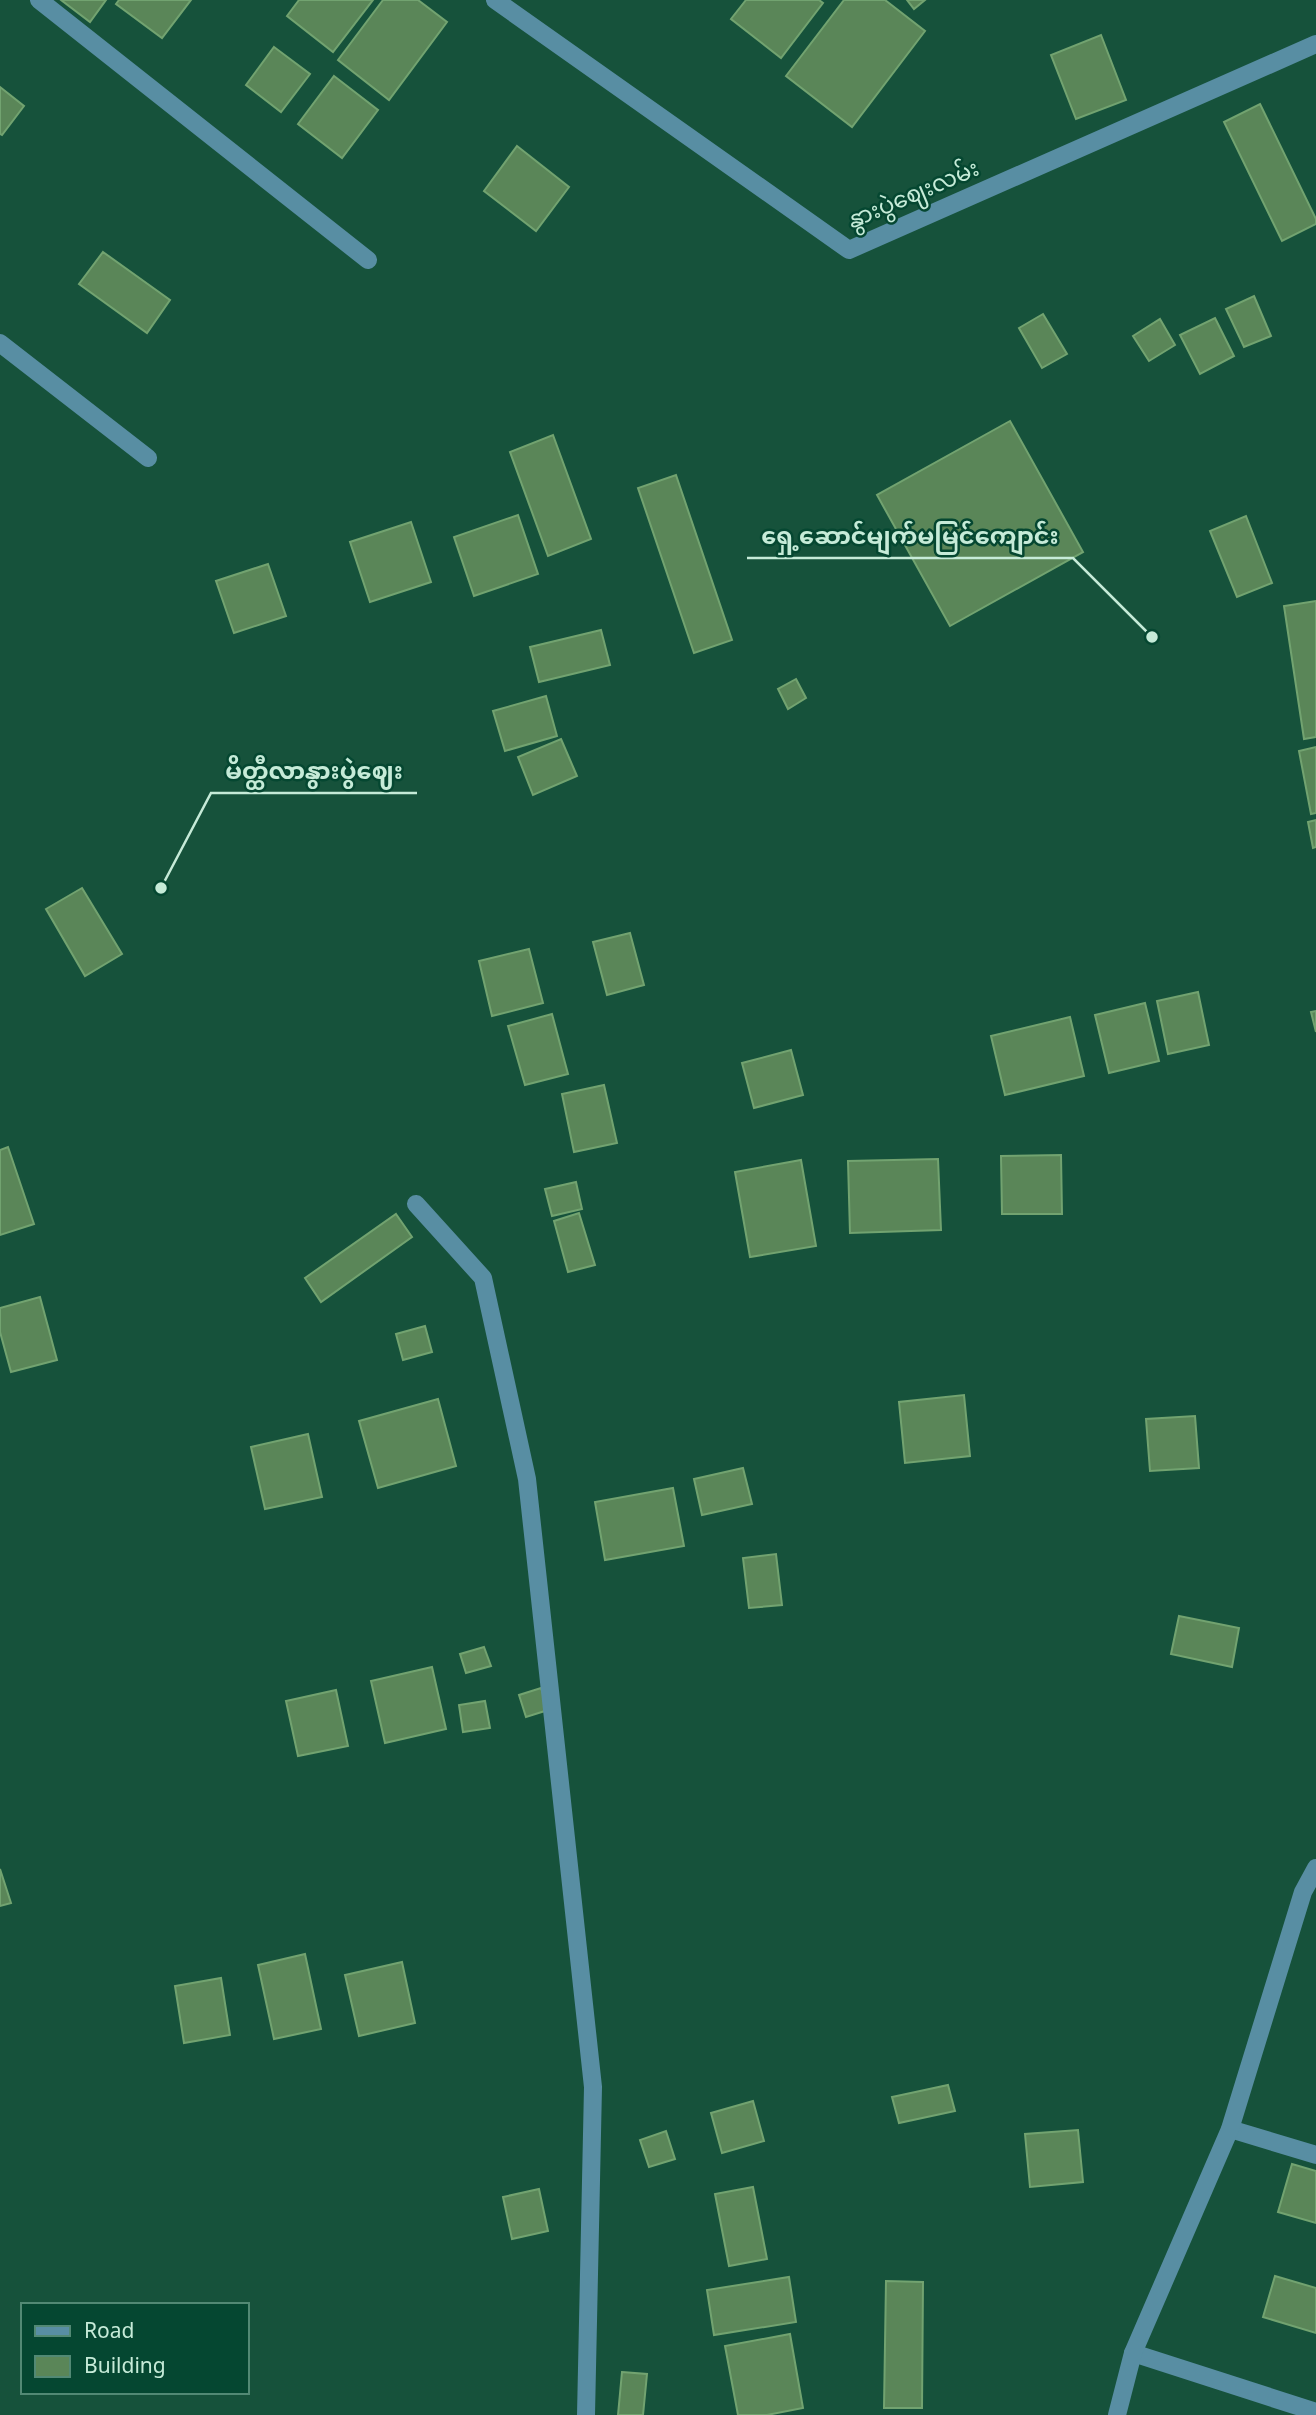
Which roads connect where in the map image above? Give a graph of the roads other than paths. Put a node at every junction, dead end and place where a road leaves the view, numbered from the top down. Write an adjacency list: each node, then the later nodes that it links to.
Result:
1 (39, 0): 4 (street)
2 (495, 0): 3 (street, နွားပွဲဈေးလမ်း)
3 (1316, 44)
4 (368, 260)
5 (0, 343): 6 (street)
6 (148, 458)
7 (416, 1204): 14 (street)
8 (1316, 1868): 9 (street)
9 (1310, 1893): 10 (street)
10 (1230, 2129): 11 (street); 12 (street)
11 (1316, 2155)
12 (1133, 2353): 13 (street); 15 (street)
13 (1316, 2412)
14 (586, 2415)
15 (1117, 2415)

